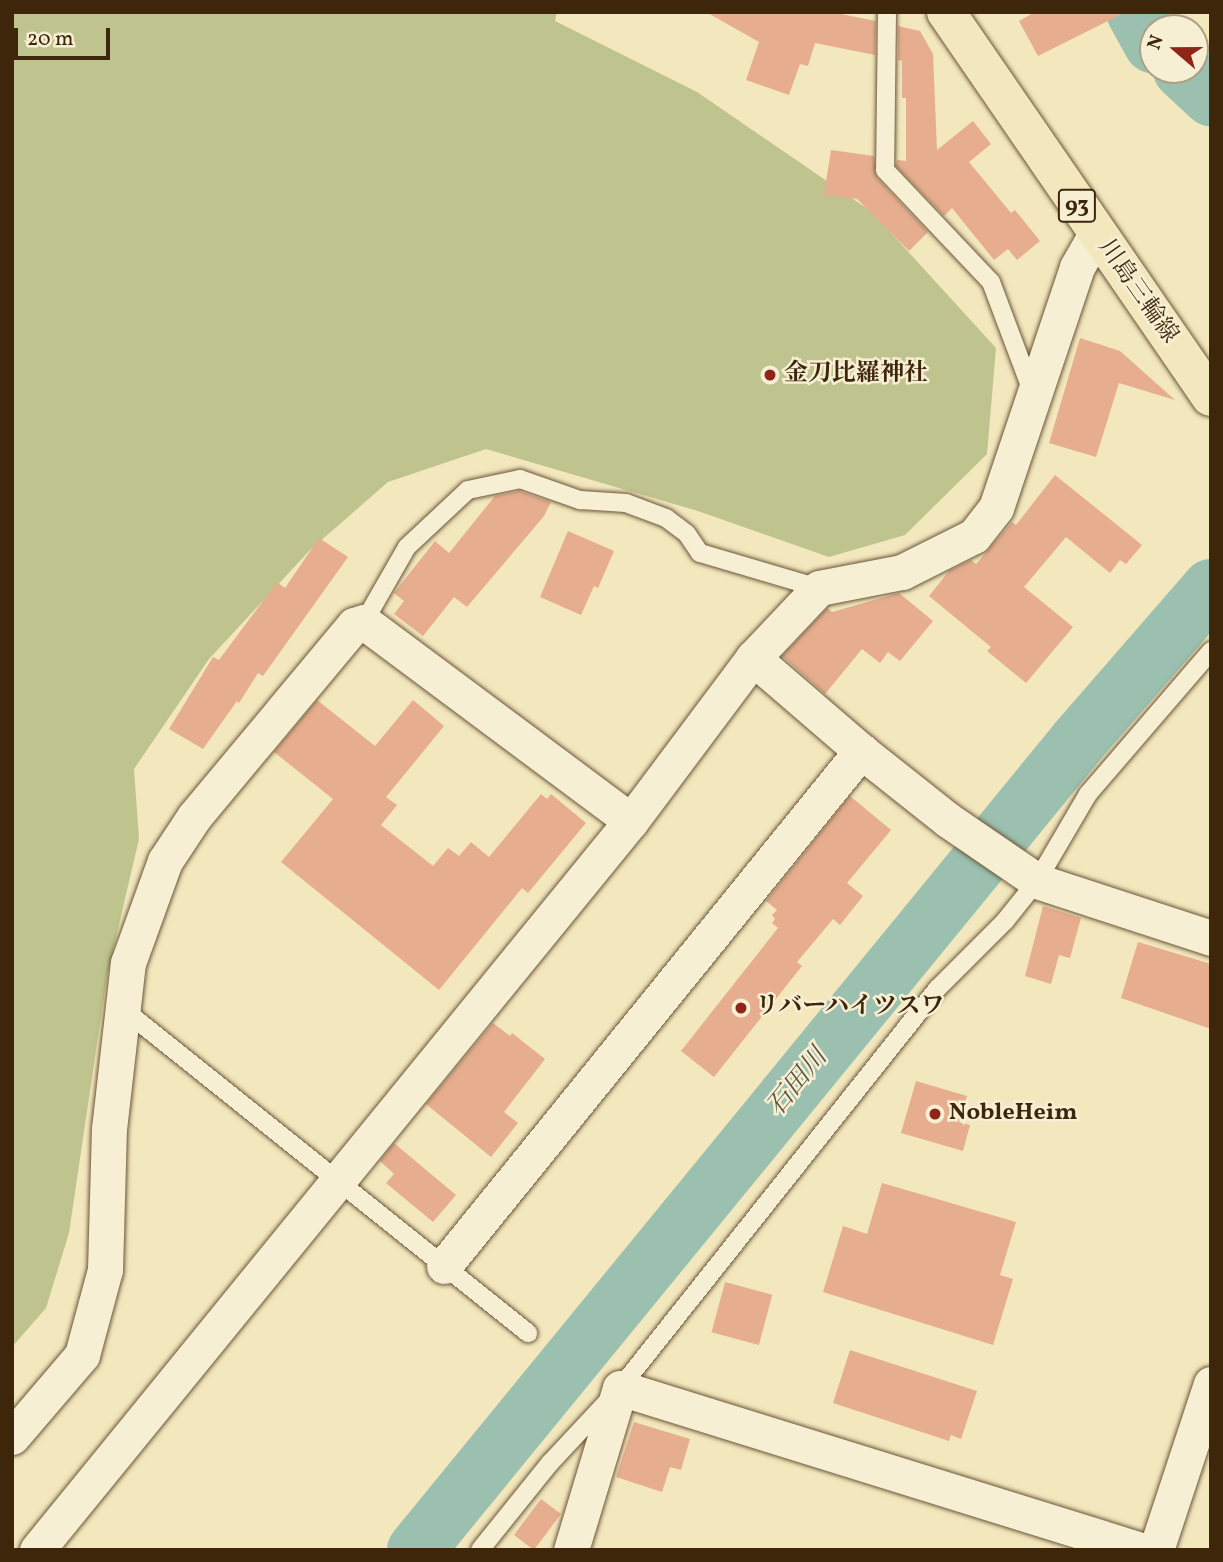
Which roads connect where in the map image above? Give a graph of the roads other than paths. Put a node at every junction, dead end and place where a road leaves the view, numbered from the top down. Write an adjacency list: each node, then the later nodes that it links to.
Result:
1 (887, 12): 4 (lane)
2 (946, 12): 3 (main road, 川島三輪線 / 93)
3 (1096, 234): 4 (street); 5 (main road, 川島三輪線 / 93)
4 (1033, 394): 6 (street)
5 (1211, 397)
6 (819, 588): 7 (lane); 9 (street)
7 (364, 622): 11 (street); 14 (street)
8 (1211, 651): 12 (lane)
9 (753, 658): 10 (street); 11 (street)
10 (861, 751): 12 (street); 16 (street)
11 (632, 821): 15 (street)
12 (1037, 881): 13 (street); 19 (lane)
13 (1211, 938)
14 (123, 1009): 15 (lane); 20 (street)
15 (340, 1180): 16 (lane); 21 (street)
16 (444, 1266): 17 (lane)
17 (528, 1333)
18 (1211, 1384): 25 (street)
19 (620, 1388): 22 (lane); 23 (street); 24 (street)
20 (12, 1437)
21 (37, 1550)
22 (480, 1550)
23 (571, 1550)
24 (1141, 1550)
25 (1156, 1550)

